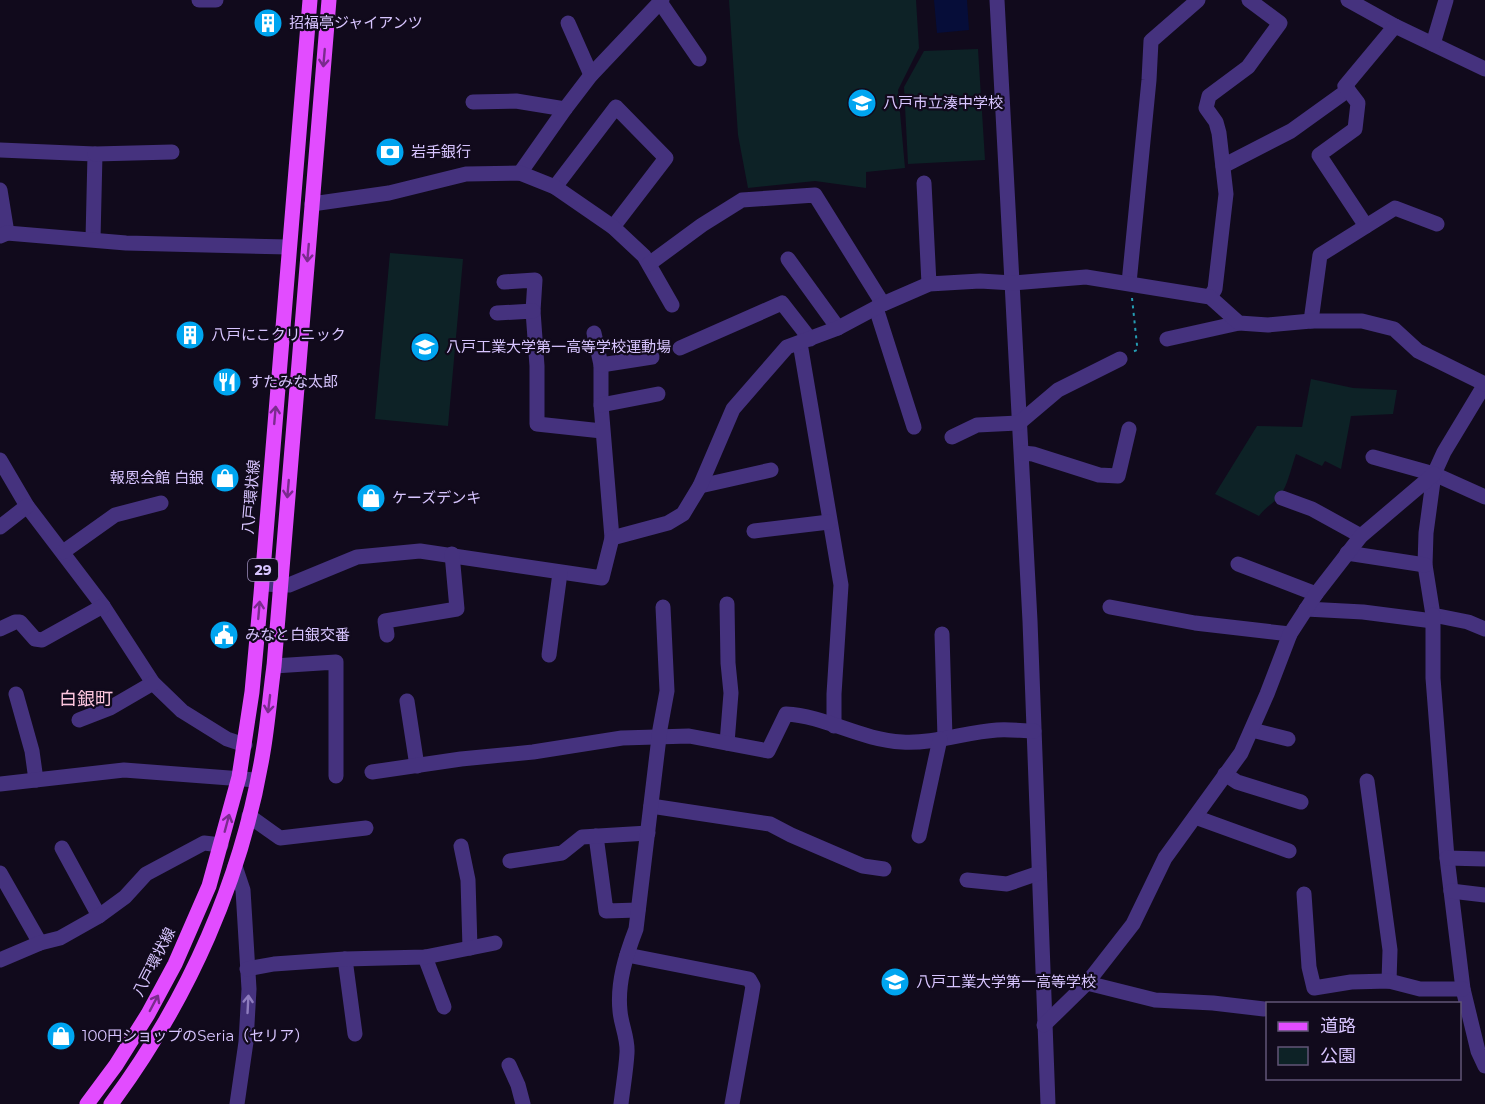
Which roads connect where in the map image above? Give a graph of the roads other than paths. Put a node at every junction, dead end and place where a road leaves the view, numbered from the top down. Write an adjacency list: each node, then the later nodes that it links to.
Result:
1 (199, 0): 2 (street)
2 (216, 0)
3 (310, 0): 34 (main road, 八戸環状線 / 29)
4 (329, 0): 28 (main road, 29, one-way to 28)
5 (997, 0): 38 (street)
6 (1198, 0): 39 (street)
7 (1249, 0): 23 (street)
8 (1348, 0): 12 (street)
9 (1446, 0): 13 (street)
10 (662, 1): 14 (street); 16 (street)
11 (568, 23): 16 (street)
12 (1395, 26): 13 (street); 17 (street)
13 (1433, 44): 15 (street)
14 (699, 59)
15 (1484, 66)
16 (591, 75): 19 (street)
17 (1348, 90): 23 (street); 30 (street)
18 (473, 102): 19 (street)
19 (565, 109): 24 (street)
20 (0, 150): 22 (street)
21 (172, 152): 22 (street)
22 (95, 154): 33 (street)
23 (1223, 166): 41 (street)
24 (520, 173): 26 (street); 28 (street)
25 (924, 183): 40 (street)
26 (555, 188): 31 (street); 31 (street)
27 (0, 190): 32 (street)
28 (312, 204): 86 (main road, 29, one-way to 86)
29 (1437, 224): 30 (street)
30 (1366, 226): 46 (street)
31 (613, 227): 36 (street)
32 (4, 235): 33 (street)
33 (93, 239): 34 (street)
34 (289, 247): 85 (main road, 八戸環状線 / 29, one-way to 34)
35 (788, 259): 48 (street)
36 (649, 264): 42 (street); 43 (street)
37 (504, 282): 44 (street)
38 (1013, 283): 39 (street); 40 (street); 59 (street)
39 (1129, 283): 41 (street)
40 (929, 284): 43 (street)
41 (1210, 297): 47 (street)
42 (672, 305)
43 (879, 306): 48 (street); 60 (street)
44 (533, 311): 45 (street); 62 (street)
45 (497, 313)
46 (1311, 321): 47 (street); 56 (street)
47 (1239, 323): 50 (street)
48 (838, 328): 51 (street)
49 (594, 333): 55 (street)
50 (1167, 339)
51 (805, 341): 52 (street); 69 (street); 74 (street)
52 (680, 348)
53 (652, 357): 55 (street)
54 (1119, 359): 59 (street)
55 (601, 365): 58 (street)
56 (1485, 384): 68 (street)
57 (657, 394): 58 (street)
58 (600, 405): 62 (street)
59 (1019, 423): 63 (street); 64 (street)
60 (914, 427)
61 (1129, 429): 64 (street)
62 (603, 430): 78 (street)
63 (952, 437)
64 (1022, 453): 107 (street)
65 (1373, 457): 68 (street)
66 (0, 460): 73 (street)
67 (771, 470): 69 (street)
68 (1434, 474): 70 (street); 77 (street); 83 (street)
69 (700, 486): 78 (street)
70 (1485, 497)
71 (1282, 498): 77 (street)
72 (160, 503): 79 (street)
73 (27, 506): 75 (street); 79 (street)
74 (829, 522): 76 (street); 105 (street)
75 (0, 527)
76 (754, 531)
77 (1361, 536): 80 (street)
78 (612, 538): 84 (street)
79 (63, 552): 89 (street)
80 (1347, 553): 83 (street); 87 (street)
81 (452, 554): 84 (street); 86 (street); 98 (street)
82 (1238, 564): 87 (street)
83 (1425, 565): 93 (street)
84 (560, 573): 99 (street)
85 (262, 584): 86 (street); 112 (main road, 八戸環状線 / 29, one-way to 85)
86 (280, 586): 100 (main road, 29)
87 (1316, 594): 92 (street)
88 (728, 604): 111 (street)
89 (103, 606): 94 (street); 101 (street)
90 (663, 607): 108 (street)
91 (1110, 607): 97 (street)
92 (1306, 609): 93 (street); 97 (street)
93 (1433, 618): 95 (street); 134 (street)
94 (0, 629)
95 (1485, 629)
96 (942, 634): 109 (street)
97 (1290, 634): 106 (street)
98 (387, 635)
99 (549, 655)
100 (273, 666): 116 (street); 119 (main road, 29, one-way to 119)
101 (153, 683): 104 (street); 112 (street)
102 (16, 694): 118 (street)
103 (407, 701): 113 (street)
104 (79, 720)
105 (834, 726): 109 (street); 111 (street)
106 (1252, 730): 110 (street); 115 (street)
107 (1034, 731): 109 (street); 140 (street)
108 (660, 736): 111 (street); 113 (street); 123 (street)
109 (943, 739): 129 (street)
110 (1288, 739)
111 (728, 743)
112 (245, 745): 117 (main road, 八戸環状線 / 29)
113 (417, 766): 114 (street)
114 (372, 772)
115 (1225, 774): 122 (street); 125 (street)
116 (336, 776)
117 (240, 777): 118 (street); 119 (street); 130 (main road, 八戸環状線 / 29, one-way to 117)
118 (36, 780): 121 (street)
119 (257, 780): 124 (main road, 29)
120 (1367, 781): 155 (street)
121 (0, 784)
122 (1301, 802)
123 (651, 806): 127 (street); 138 (street)
124 (249, 816): 126 (street); 137 (main road, 29)
125 (1195, 817): 133 (street); 156 (street)
126 (366, 828)
127 (648, 833): 128 (street); 145 (street)
128 (596, 836): 136 (street); 145 (street)
129 (919, 836)
130 (221, 845): 146 (street); 164 (main road, 八戸環状線 / 29, one-way to 130)
131 (461, 846): 149 (street)
132 (62, 848): 146 (street)
133 (1289, 851)
134 (1447, 858): 135 (street); 142 (street)
135 (1485, 859)
136 (510, 861)
137 (235, 866): 154 (street); 165 (main road, 29)
138 (884, 869)
139 (0, 873): 147 (street)
140 (1039, 873): 141 (street); 160 (street)
141 (967, 880)
142 (1451, 891): 144 (street); 157 (street)
143 (1304, 894): 155 (street)
144 (1485, 895)
145 (638, 910): 150 (street)
146 (99, 916): 147 (street)
147 (40, 943): 153 (street)
148 (495, 943): 149 (street)
149 (470, 948): 151 (street)
150 (627, 955): 168 (street); 169 (street)
151 (425, 957): 152 (street); 158 (street)
152 (345, 959): 154 (street); 161 (street)
153 (0, 960)
154 (247, 969): 166 (street, one-way to 154)
155 (1389, 981): 157 (street)
156 (1087, 983): 159 (street); 160 (street)
157 (1462, 989): 163 (street)
158 (444, 1007)
159 (1264, 1009)
160 (1044, 1025): 170 (street)
161 (355, 1034)
162 (509, 1065): 167 (street)
163 (1485, 1066)
164 (87, 1104)
165 (111, 1104)
166 (237, 1104)
167 (523, 1104)
168 (621, 1104)
169 (732, 1104)
170 (1048, 1104)

